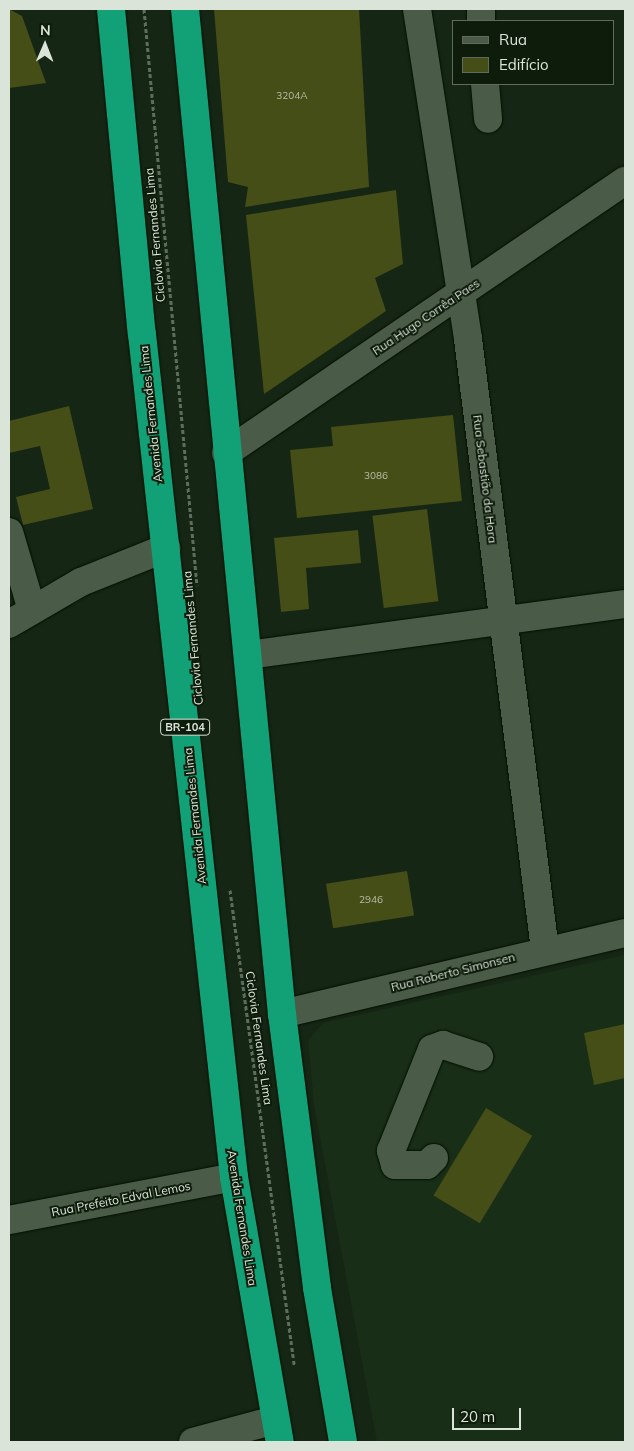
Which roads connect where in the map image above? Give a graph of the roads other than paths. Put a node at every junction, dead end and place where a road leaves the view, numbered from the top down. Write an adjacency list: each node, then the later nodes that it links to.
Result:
1 (112, 9): 10 (highway, Avenida Fernandes Lima / BR-104)
2 (185, 9): 8 (highway)
3 (417, 9): 7 (street, Rua Sebastião da Hora)
4 (485, 85): 5 (street)
5 (488, 119)
6 (625, 181): 7 (street, Rua Hugo Corrêa Paes)
7 (462, 293): 8 (street, Rua Hugo Corrêa Paes); 13 (street, Rua Sebastião da Hora)
8 (226, 453): 15 (highway)
9 (9, 532): 12 (street)
10 (166, 548): 12 (street); 21 (highway, Avenida Fernandes Lima / BR-104)
11 (625, 604): 13 (street)
12 (32, 610): 14 (street)
13 (503, 619): 15 (street); 17 (street, Rua Sebastião da Hora)
14 (9, 624)
15 (248, 655): 18 (highway)
16 (625, 934): 17 (street, Rua Roberto Simonsen)
17 (545, 950): 18 (street, Rua Roberto Simonsen)
18 (282, 1014): 25 (highway)
19 (479, 1057): 20 (street)
20 (434, 1158)
21 (234, 1177): 22 (street, Rua Prefeito Edval Lemos); 23 (highway, Avenida Fernandes Lima / BR-104)
22 (9, 1220)
23 (277, 1431): 24 (street)
24 (193, 1442)
25 (343, 1442)

